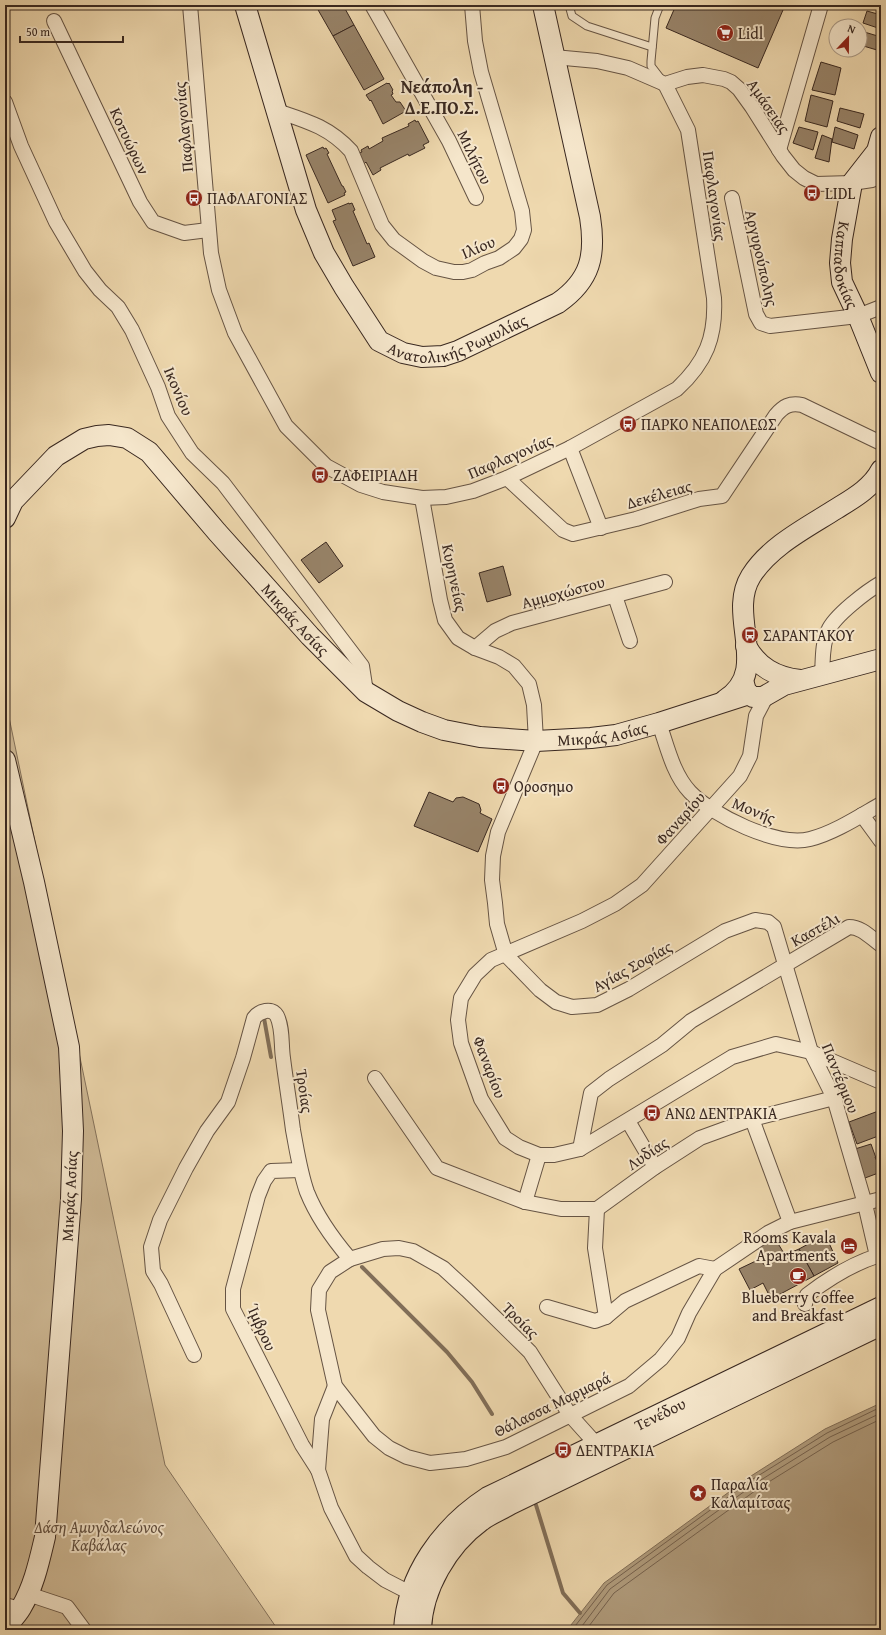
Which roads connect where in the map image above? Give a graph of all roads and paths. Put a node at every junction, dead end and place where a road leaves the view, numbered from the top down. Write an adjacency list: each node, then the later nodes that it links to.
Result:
1 (190, 5): 21 (street, Παφλαγονίας)
2 (245, 5): 14 (street, Ανατολικής Ρωμυλίας)
3 (372, 5): 19 (street, Μιλήτου)
4 (472, 5): 14 (street, Ιλίου)
5 (543, 5): 11 (street, Ανατολικής Ρωμυλίας)
6 (569, 5): 10 (lane)
7 (660, 5): 10 (lane)
8 (821, 5): 16 (street)
9 (54, 22): 21 (street, Κοτυώρων)
10 (652, 47): 12 (lane)
11 (554, 57): 12 (street); 14 (street, Ανατολικής Ρωμυλίας)
12 (665, 84): 16 (street, Αμάσειας); 26 (street, Παφλαγονίας)
13 (5, 102): 40 (street, Ικονίου)
14 (277, 111)
15 (881, 137): 18 (street, Καππαδοκίας)
16 (779, 150): 18 (street, Αμάσειας)
17 (881, 171): 18 (street, Αμάσειας)
18 (852, 183): 23 (street, Καππαδοκίας)
19 (476, 198)
20 (732, 198): 23 (street, Αργυρούπολης)
21 (208, 230): 29 (street, Παφλαγονίας)
22 (881, 306): 23 (street, Αργυρούπολης)
23 (858, 316): 24 (street, Καππαδοκίας)
24 (881, 373)
25 (881, 443): 31 (street, Δεκέλειας)
26 (570, 448): 28 (street, Παφλαγονίας); 31 (street)
27 (880, 473): 39 (street)
28 (507, 478): 29 (street, Παφλαγονίας); 31 (street, Δεκέλειας)
29 (422, 498): 36 (street, Κυρηνείας)
30 (5, 518): 40 (street, Μικράς Ασίας)
31 (601, 528)
32 (665, 582): 34 (street, Αμμοχώστου)
33 (881, 583): 38 (street)
34 (615, 596): 35 (street); 36 (street, Αμμοχώστου)
35 (630, 641)
36 (475, 648): 42 (street, Κυρηνείας)
37 (881, 659): 38 (street)
38 (822, 674): 39 (street)
39 (759, 682): 41 (street, Μικράς Ασίας); 45 (street, Φαναρίου)
40 (366, 692): 42 (street, Μικράς Ασίας)
41 (659, 723): 42 (street, Μικράς Ασίας); 45 (street, Μονής)
42 (536, 741): 50 (street, Αγίας Σοφίας)
43 (5, 760): 80 (street, Μικράς Ασίας)
44 (881, 804): 46 (street, Μονής)
45 (711, 810): 46 (street, Μονής); 50 (street, Φαναρίου)
46 (862, 815): 47 (street)
47 (881, 840)
48 (768, 922): 50 (street, Αγίας Σοφίας); 51 (street, Παντέρμου)
49 (881, 945): 51 (street, Καστέλι)
50 (506, 955): 59 (street, Φαναρίου)
51 (785, 966): 52 (street, Παντέρμου); 58 (street, Καστέλι)
52 (812, 1052): 54 (street, Φαναρίου); 55 (street, Παντέρμου); 57 (street, Φαναρίου)
53 (375, 1078): 63 (street)
54 (881, 1082)
55 (834, 1098): 56 (street, Λυδίας); 64 (street, Παντέρμου)
56 (752, 1119): 60 (street, Λυδίας); 66 (street)
57 (628, 1120): 58 (street, Φαναρίου); 60 (street)
58 (580, 1150): 59 (street, Φαναρίου)
59 (539, 1156): 63 (street)
60 (655, 1167): 65 (street, Λυδίας)
61 (300, 1170): 67 (street, Τροίας); 74 (street, Τροίας); 78 (street, Ίμβρου)
62 (881, 1199): 64 (street, Θάλασσα Μαρμαρά)
63 (525, 1202): 65 (street)
64 (866, 1204): 66 (street, Θάλασσα Μαρμαρά); 69 (street, Παντέρμου)
65 (597, 1209): 72 (street)
66 (790, 1222): 68 (street, Θάλασσα Μαρμαρά)
67 (350, 1259): 75 (street, Θάλασσα Μαρμαρά); 76 (street, Τροίας)
68 (715, 1269): 72 (street); 76 (street, Θάλασσα Μαρμαρά)
69 (806, 1304)
70 (881, 1307): 77 (street, Τενέδου)
71 (547, 1308): 72 (street)
72 (606, 1317)
73 (881, 1325): 77 (street, Τενέδου)
74 (194, 1355)
75 (335, 1386): 76 (street, Θάλασσα Μαρμαρά); 78 (street, Ίμβρου)
76 (570, 1415): 77 (street, Τροίας)
77 (601, 1452): 79 (street, Τενέδου)
78 (318, 1470): 79 (street, Ίμβρου)
79 (418, 1597): 83 (street); 84 (street)
80 (18, 1603): 81 (street, Μικράς Ασίας); 82 (street)
81 (5, 1628)
82 (84, 1630)
83 (404, 1630)
84 (421, 1630)

